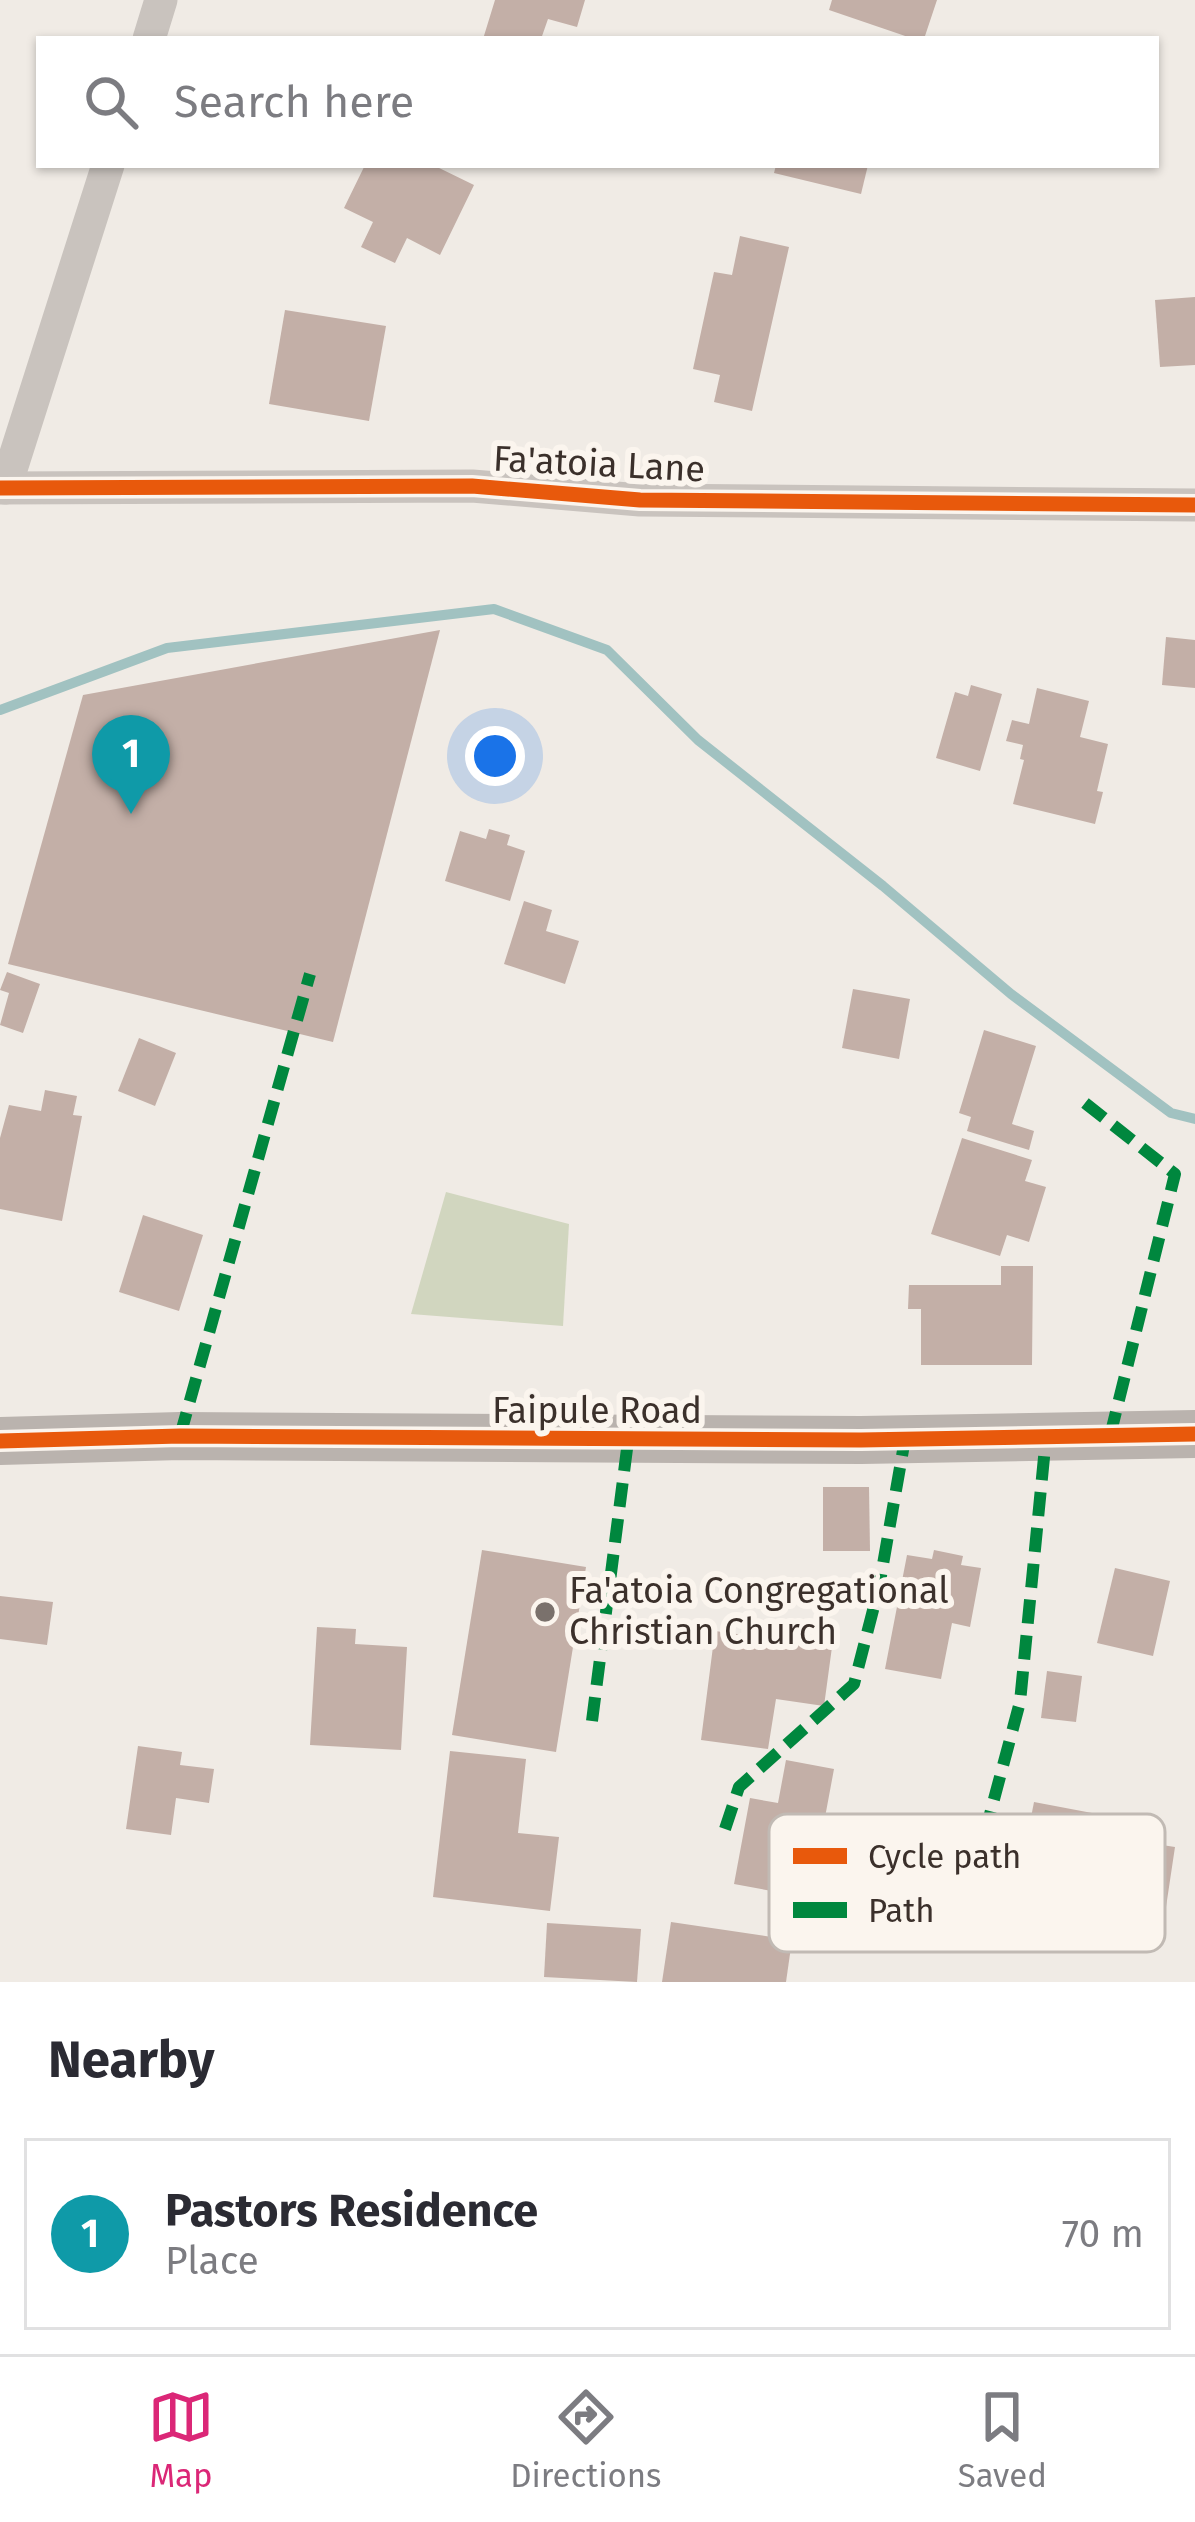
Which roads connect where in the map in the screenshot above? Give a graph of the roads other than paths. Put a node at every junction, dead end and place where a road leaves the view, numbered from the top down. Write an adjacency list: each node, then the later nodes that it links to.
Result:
1 (161, 0): 2 (street)
2 (150, 36)
3 (107, 168): 4 (street)
4 (2, 488): 5 (street, Fa'atoia Lane)
5 (1195, 505)
6 (1195, 1434): 7 (street, Faipule Road)
7 (0, 1441)

